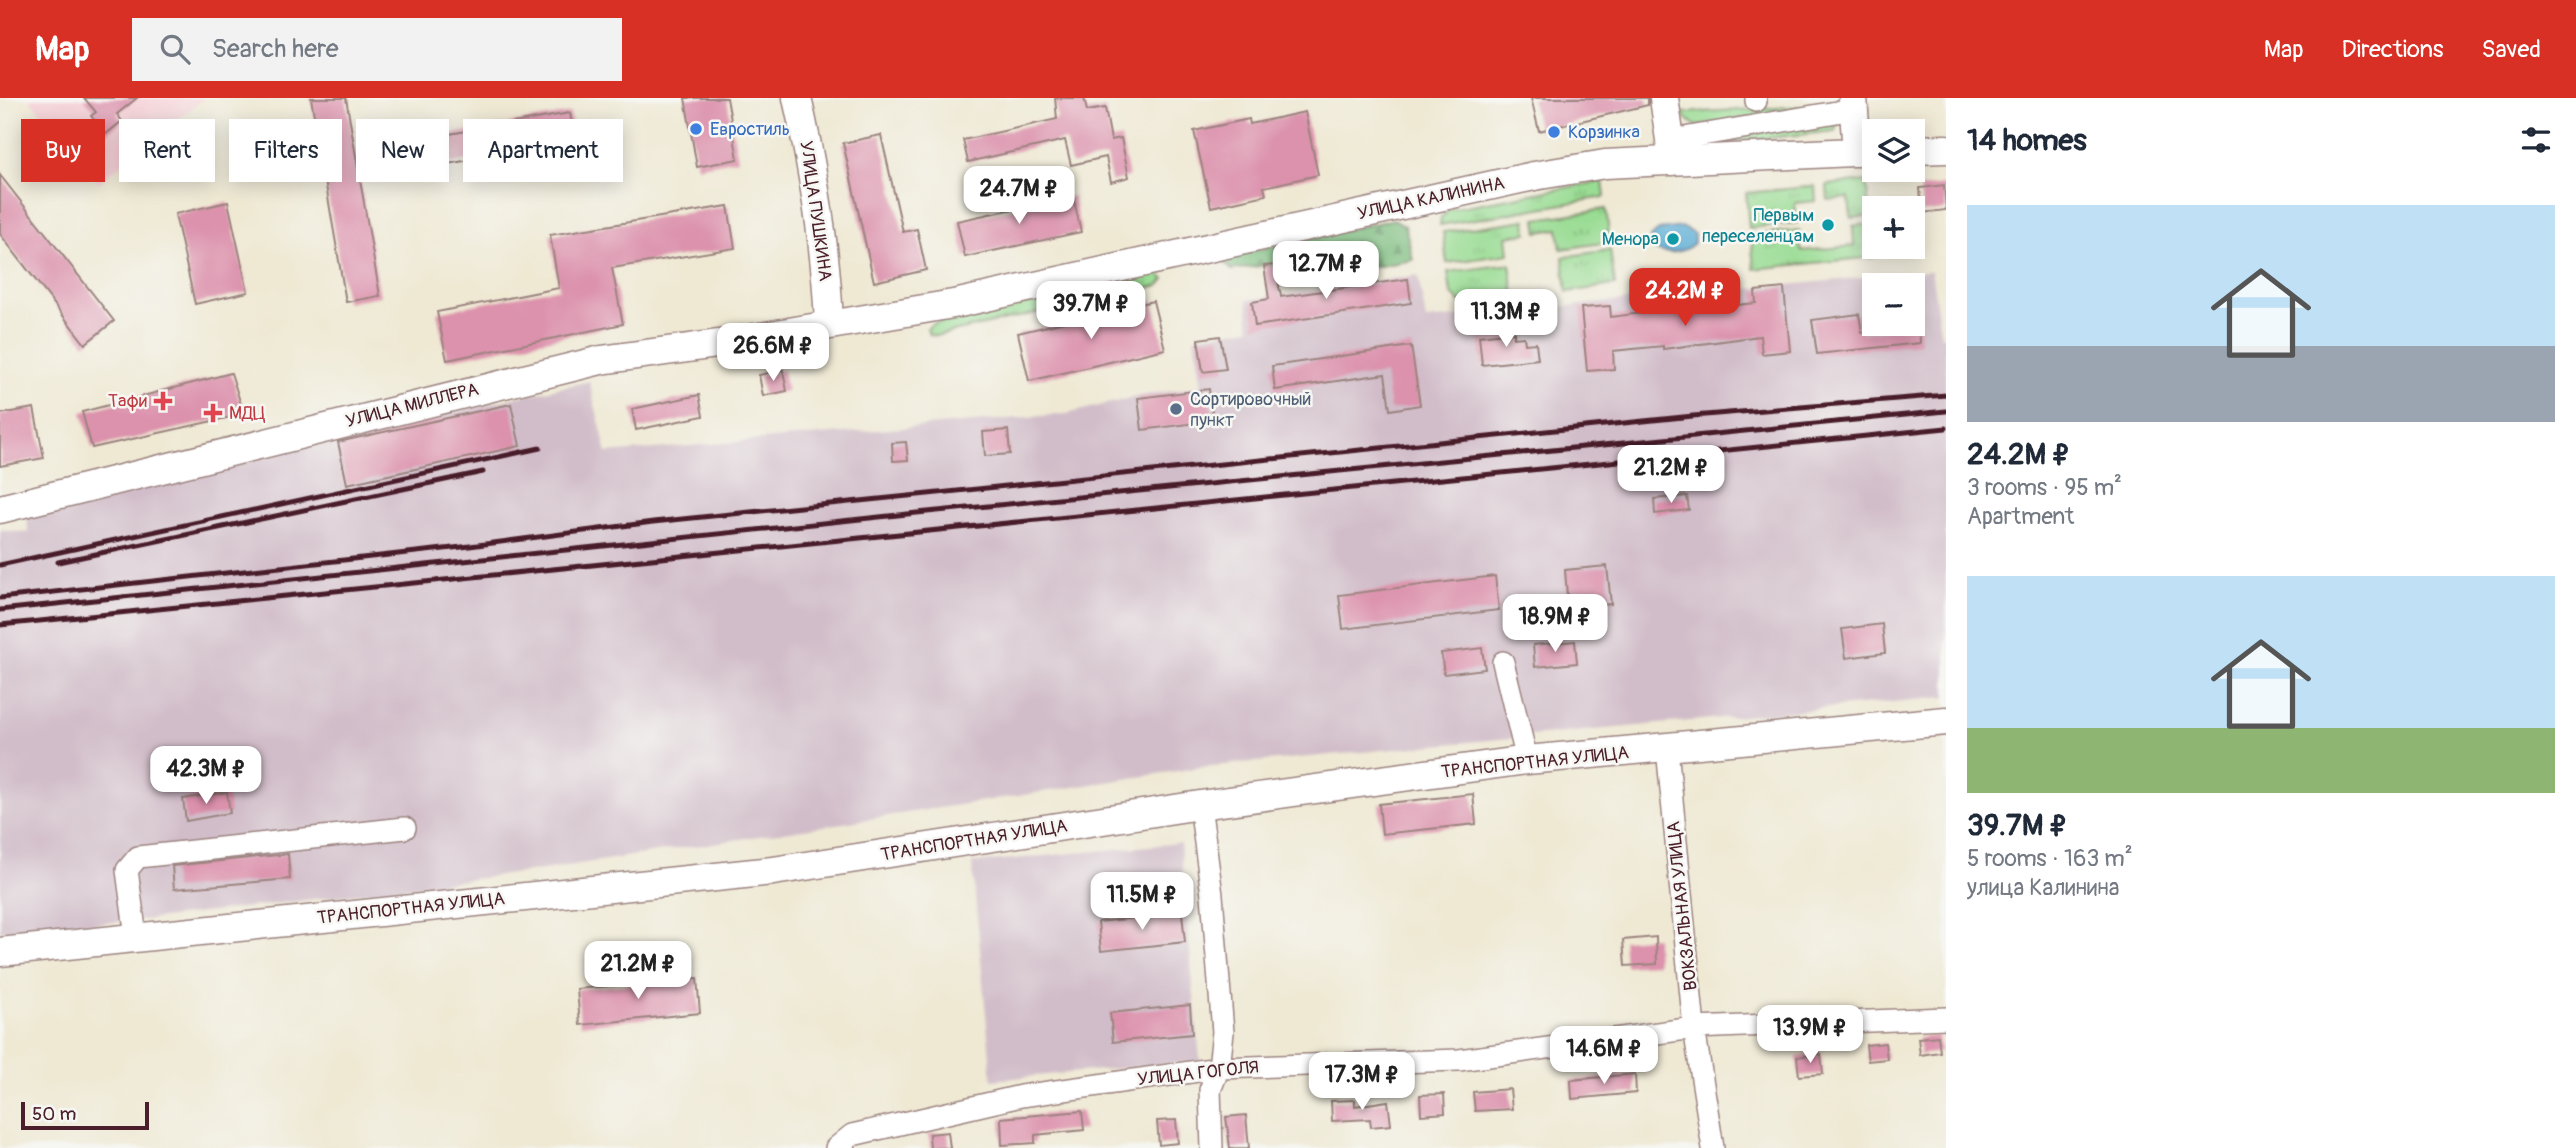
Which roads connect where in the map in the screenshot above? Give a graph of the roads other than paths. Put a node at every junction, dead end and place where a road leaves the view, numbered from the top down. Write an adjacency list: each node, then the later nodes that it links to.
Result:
1 (797, 98): 9 (main road, УЛИЦА ПУШКИНА)
2 (1664, 98): 6 (main road)
3 (1853, 104): 4 (main road); 6 (street)
4 (1862, 140)
5 (1946, 149): 7 (main road)
6 (1672, 150): 8 (main road, УЛИЦА КАЛИНИНА); 9 (main road, УЛИЦА КАЛИНИНА)
7 (1925, 150)
8 (1862, 152)
9 (829, 325): 10 (main road, УЛИЦА МИЛЛЕРА)
10 (0, 509)
11 (1503, 662): 14 (street)
12 (1946, 721): 13 (main road, ТРАНСПОРТНАЯ УЛИЦА)
13 (1667, 748): 14 (main road, ТРАНСПОРТНАЯ УЛИЦА); 20 (street, ВОКЗАЛЬНАЯ УЛИЦА)
14 (1527, 760): 15 (main road, ТРАНСПОРТНАЯ УЛИЦА)
15 (1200, 805): 17 (main road, ТРАНСПОРТНАЯ УЛИЦА); 21 (street)
16 (405, 828): 17 (street)
17 (136, 937): 18 (main road, ТРАНСПОРТНАЯ УЛИЦА)
18 (0, 951)
19 (1946, 1018): 20 (street, УЛИЦА ГОГОЛЯ)
20 (1694, 1028): 21 (street, УЛИЦА ГОГОЛЯ); 24 (street, ВОКЗАЛЬНАЯ УЛИЦА)
21 (1219, 1068): 22 (street, УЛИЦА ГОГОЛЯ); 23 (street)
22 (836, 1148)
23 (1212, 1148)
24 (1713, 1148)

